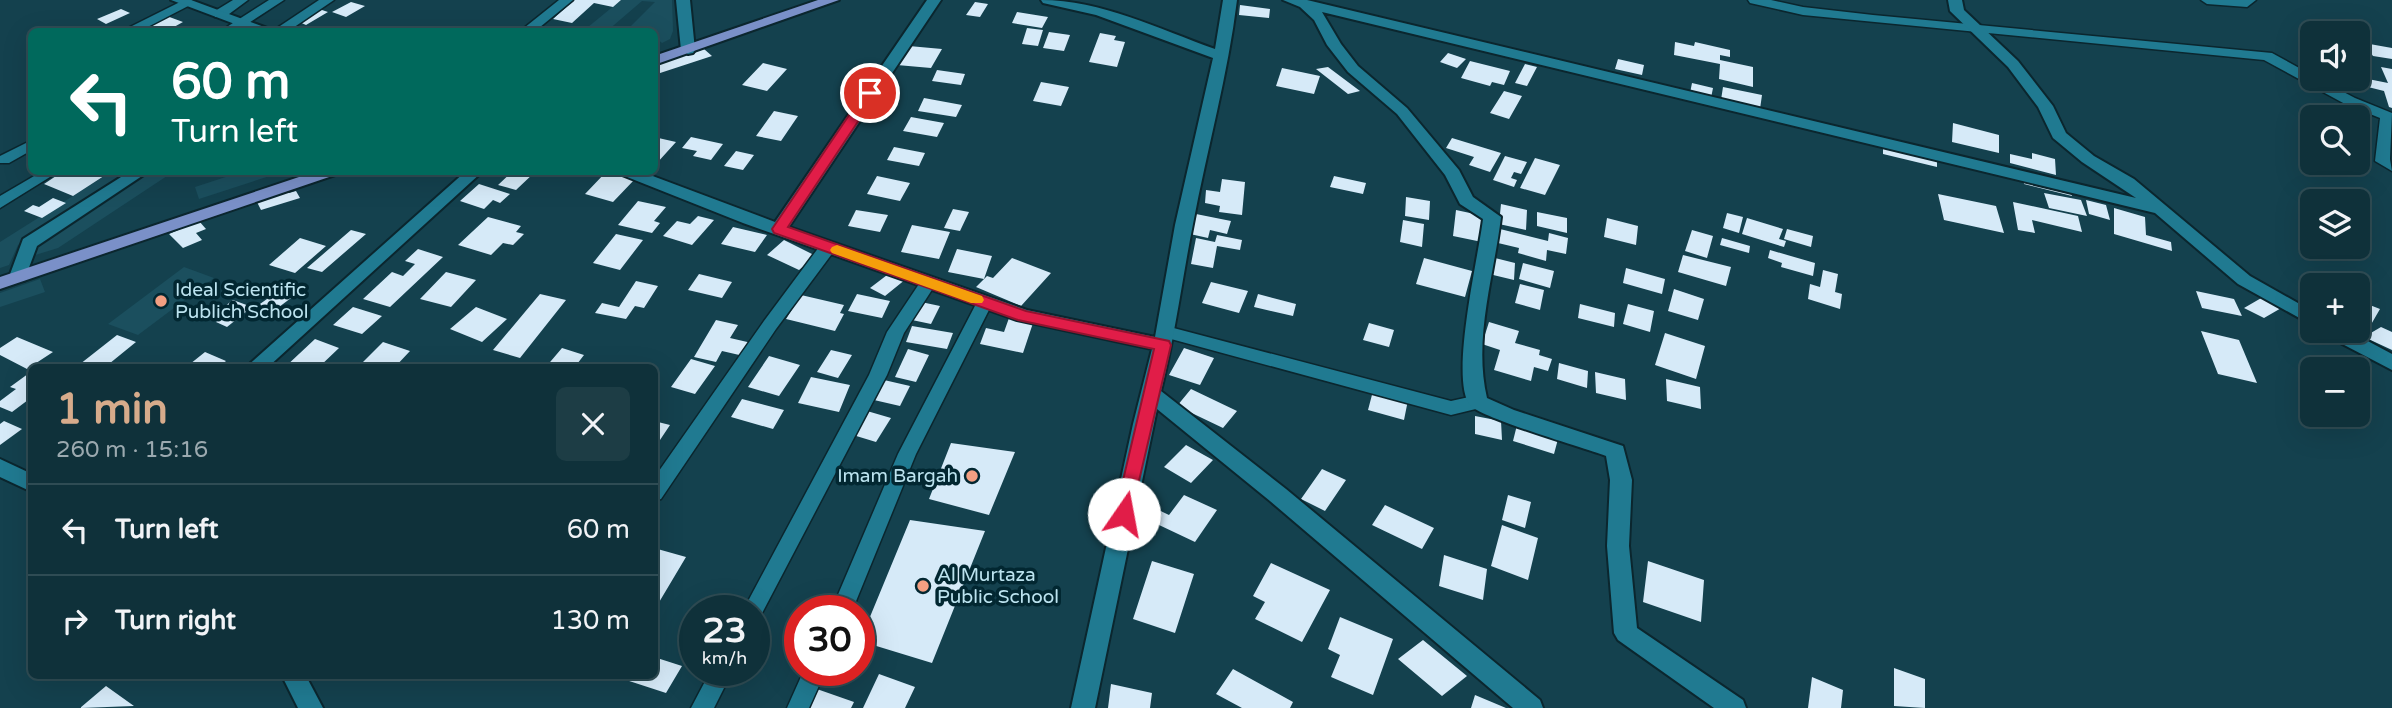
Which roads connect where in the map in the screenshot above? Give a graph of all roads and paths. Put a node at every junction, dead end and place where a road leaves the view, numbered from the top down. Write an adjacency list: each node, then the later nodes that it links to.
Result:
1 (242, 0): 16 (street)
2 (278, 0): 17 (street)
3 (328, 0): 21 (street)
4 (567, 0): 22 (street)
5 (683, 0): 24 (street)
6 (832, 0): 24 (highway)
7 (934, 0): 37 (street)
8 (1048, 0): 25 (street)
9 (1230, 0): 25 (street)
10 (1754, 0): 23 (street)
11 (1955, 0): 23 (street)
12 (2207, 0): 13 (street)
13 (2250, 0)
14 (184, 1): 16 (street); 18 (street)
15 (1298, 2): 36 (street); 49 (street)
16 (219, 14): 17 (street)
17 (242, 22): 19 (street); 20 (street)
18 (133, 28)
19 (232, 28)
20 (259, 28)
21 (283, 28)
22 (530, 28)
23 (1976, 29): 29 (street); 36 (street)
24 (688, 50): 26 (highway)
25 (1221, 56): 44 (street)
26 (658, 60)
27 (28, 146): 28 (street)
28 (4, 160)
29 (2392, 167)
30 (46, 175): 35 (street)
31 (135, 175): 39 (street)
32 (320, 175): 39 (highway)
33 (471, 175): 47 (street)
34 (636, 175): 37 (street)
35 (0, 203)
36 (2161, 209): 43 (street)
37 (779, 229): 38 (street)
38 (828, 247): 40 (street); 52 (street)
39 (18, 277): 41 (highway)
40 (929, 282): 42 (street); 53 (street)
41 (0, 283)
42 (985, 302): 44 (street); 54 (street)
43 (2300, 312)
44 (1164, 338): 48 (street); 49 (street)
45 (2356, 343): 46 (street)
46 (2392, 363)
47 (258, 364)
48 (1151, 394): 61 (street); 62 (street)
49 (1478, 402): 63 (street)
50 (0, 467): 51 (street)
51 (28, 482)
52 (658, 488)
53 (761, 595)
54 (848, 595)
55 (296, 679): 58 (street)
56 (714, 686): 59 (street)
57 (808, 686): 60 (street)
58 (311, 708)
59 (702, 708)
60 (798, 708)
61 (1083, 708)
62 (1531, 708)
63 (1734, 708)

